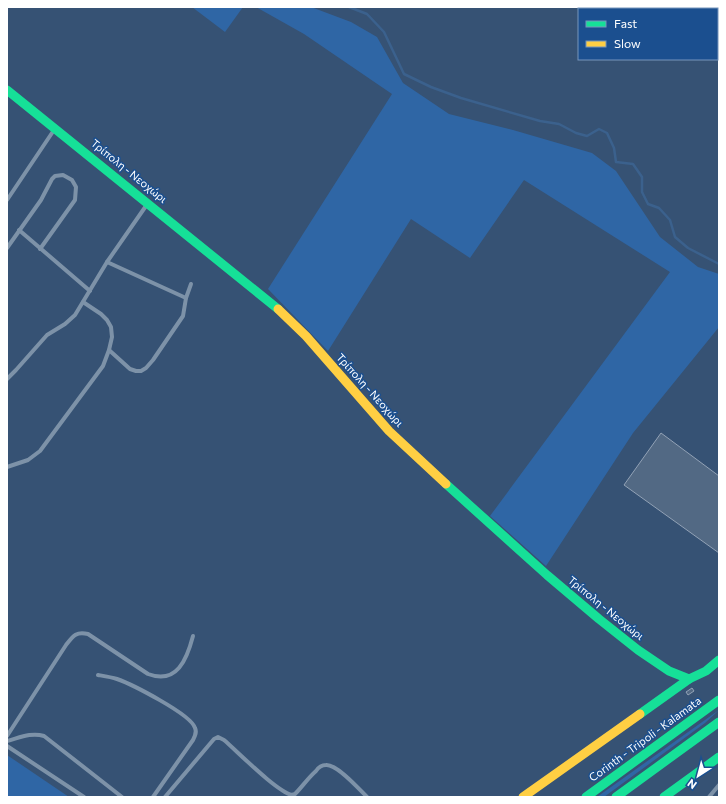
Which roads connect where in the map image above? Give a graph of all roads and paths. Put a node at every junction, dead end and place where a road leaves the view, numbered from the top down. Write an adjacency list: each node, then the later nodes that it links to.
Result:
1 (7, 90): 2 (main road, Τρίπολη - Νεοχώρι)
2 (55, 128): 3 (lane); 4 (main road, Τρίπολη - Νεοχώρι)
3 (7, 200)
4 (148, 202): 8 (lane); 19 (main road, Τρίπολη - Νεοχώρι)
5 (19, 230): 6 (lane); 7 (lane); 7 (lane)
6 (7, 248)
7 (40, 249): 10 (lane)
8 (107, 262): 10 (lane); 11 (lane)
9 (191, 284): 11 (lane)
10 (90, 291): 12 (lane)
11 (186, 298): 13 (lane)
12 (83, 302): 13 (lane); 14 (lane)
13 (110, 350): 15 (lane)
14 (7, 379)
15 (7, 466)
16 (193, 636): 22 (lane)
17 (719, 660): 19 (main road)
18 (98, 675): 29 (lane)
19 (689, 679): 32 (main road)
20 (719, 700): 33 (main road, Corinth - Tripoli - Kalamata)
21 (719, 722): 34 (main road)
22 (7, 736)
23 (7, 741): 28 (lane)
24 (7, 746): 27 (lane)
25 (719, 757): 35 (main road)
26 (719, 785): 36 (lane)
27 (84, 797)
28 (122, 797)
29 (153, 797)
30 (165, 797): 31 (lane)
31 (367, 797)
32 (523, 797)
33 (586, 797)
34 (616, 797)
35 (664, 797)
36 (709, 797)

